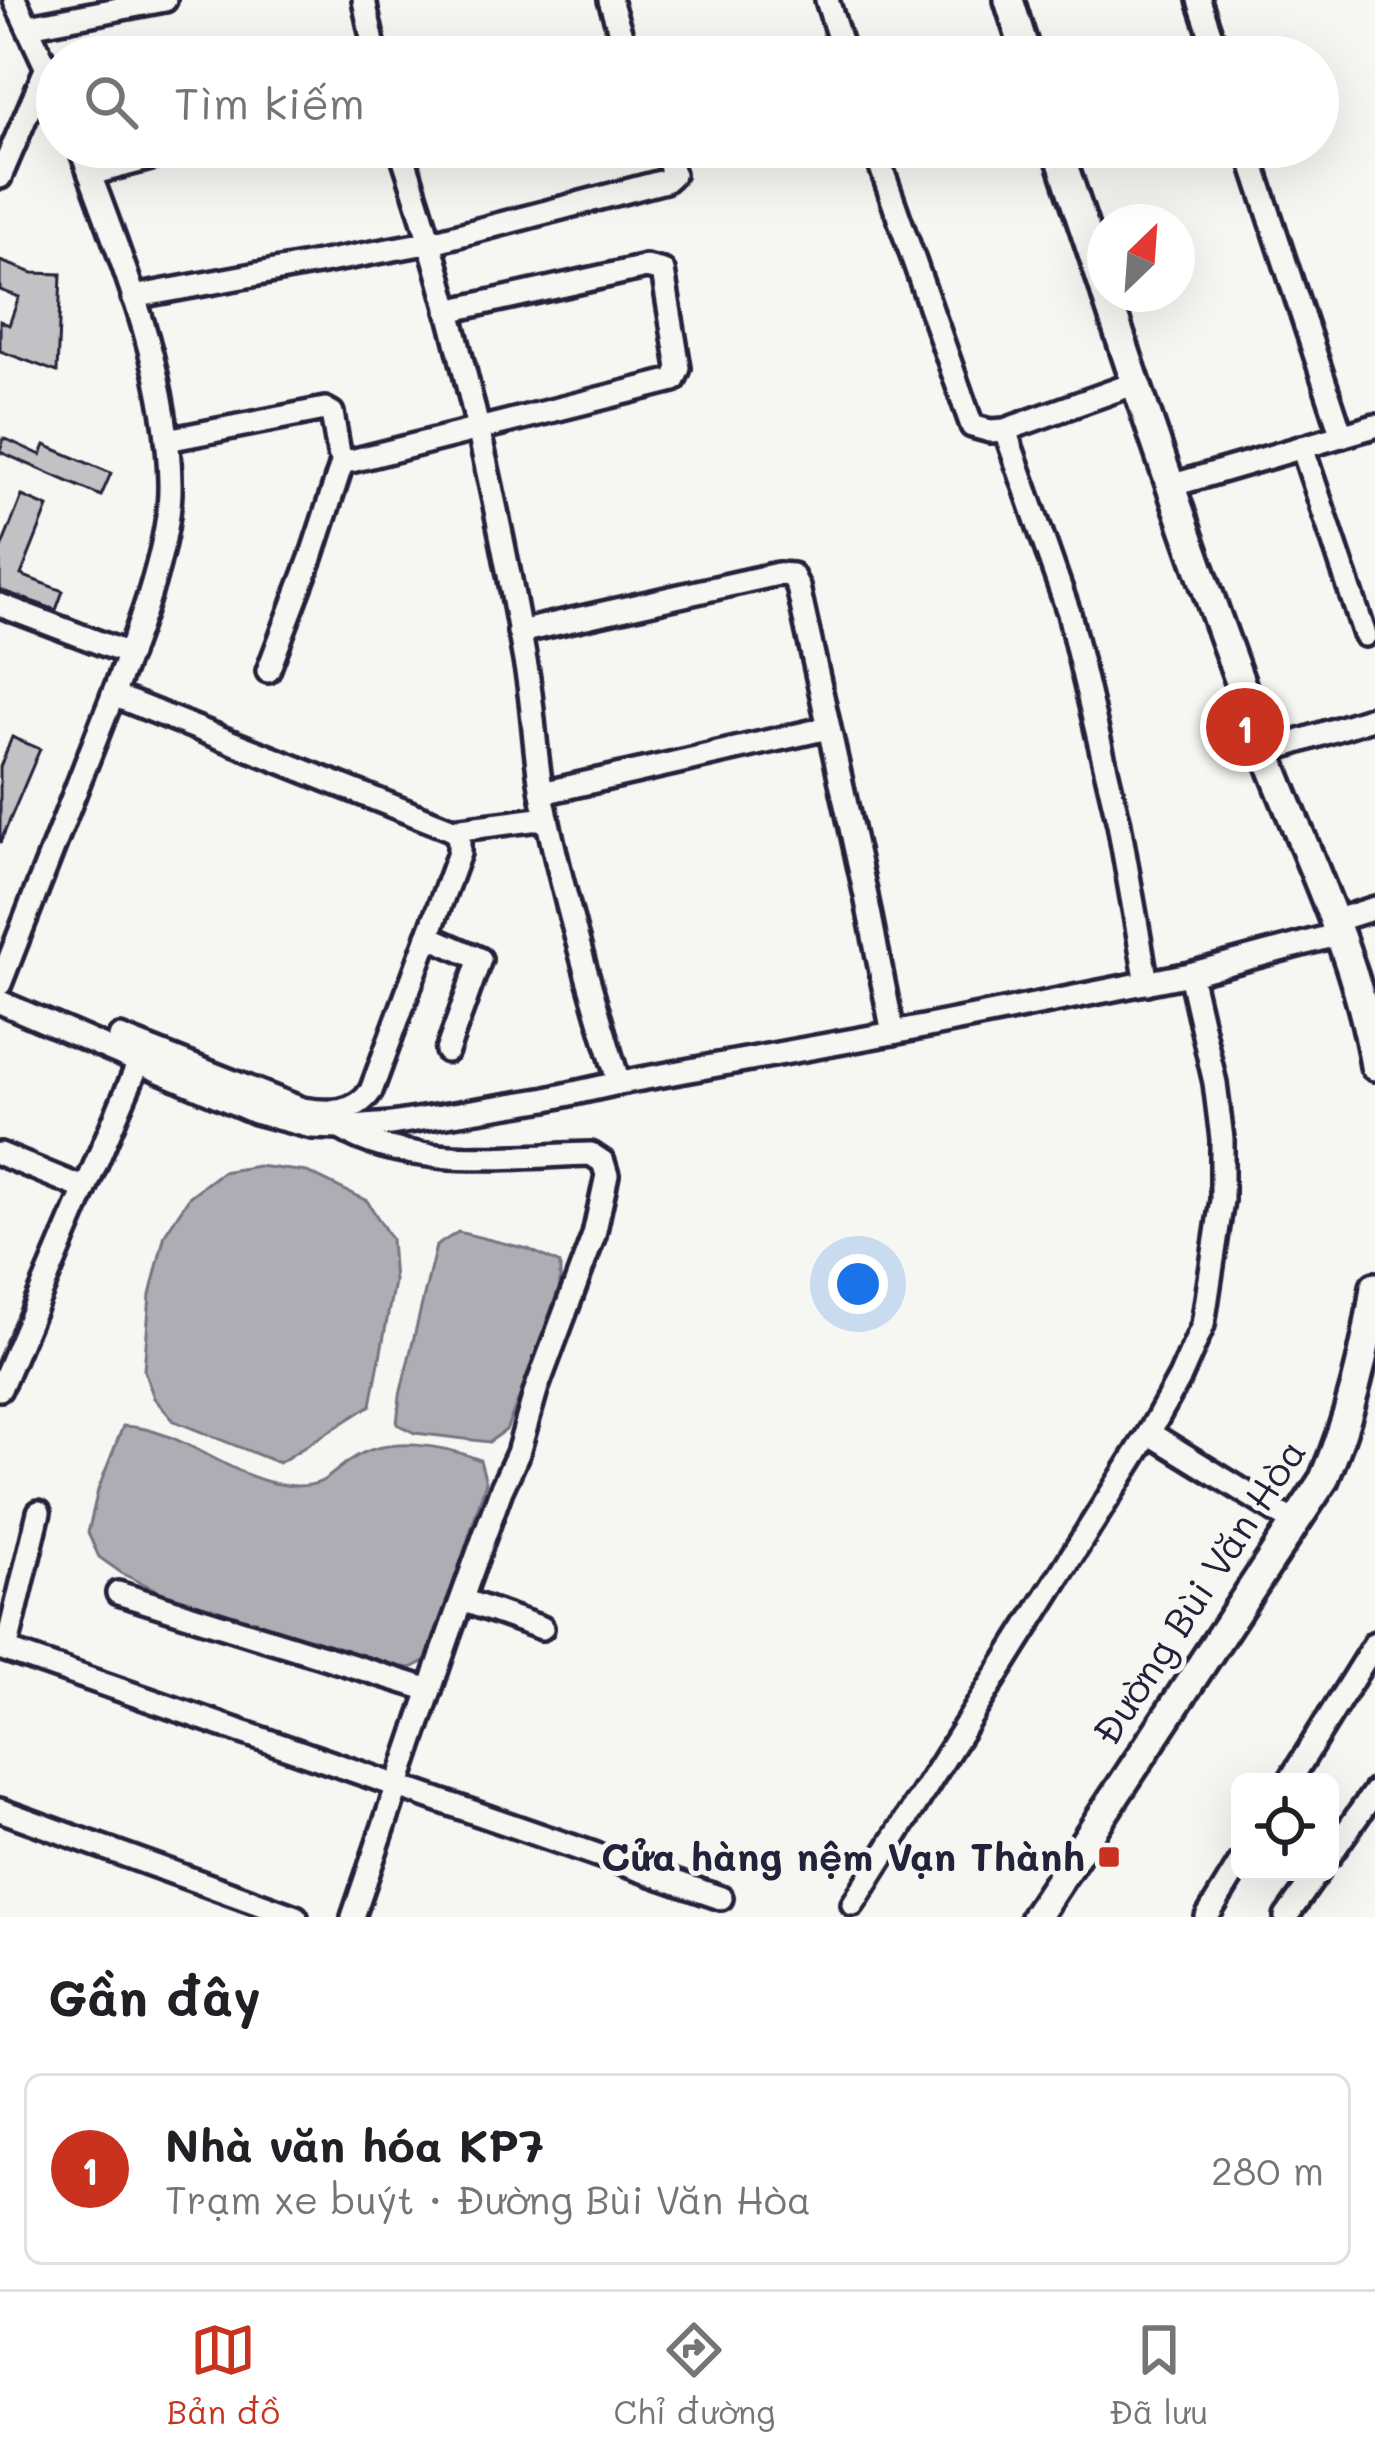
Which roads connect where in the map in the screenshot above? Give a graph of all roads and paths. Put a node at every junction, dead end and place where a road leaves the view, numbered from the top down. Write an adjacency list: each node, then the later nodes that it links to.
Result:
1 (15, 0): 9 (street)
2 (165, 0): 8 (street)
3 (364, 0): 10 (street)
4 (610, 0): 11 (street)
5 (827, 0): 12 (street)
6 (1009, 0): 13 (main road)
7 (1199, 0): 14 (street)
8 (99, 6): 9 (street)
9 (29, 26): 15 (street)
10 (372, 36)
11 (621, 36)
12 (838, 36)
13 (1021, 36)
14 (1211, 36)
15 (36, 42)
16 (36, 93): 25 (street)
17 (88, 168): 24 (street)
18 (113, 168): 24 (street)
19 (407, 168): 27 (street)
20 (671, 168): 27 (street)
21 (881, 168): 34 (street)
22 (1065, 168): 26 (main road)
23 (1254, 168): 35 (street)
24 (90, 174): 28 (street)
25 (0, 177)
26 (1087, 235)
27 (432, 242): 28 (street); 29 (street)
28 (134, 296): 36 (street)
29 (448, 311): 32 (street); 32 (street)
30 (1113, 312): 31 (main road)
31 (1136, 383): 34 (street); 39 (main road)
32 (476, 428): 38 (street); 41 (street)
33 (1374, 428): 35 (street)
34 (1005, 430): 56 (street)
35 (1342, 436): 37 (street)
36 (167, 440): 38 (street); 43 (street)
37 (1302, 447): 39 (street); 42 (street)
38 (344, 460): 44 (street)
39 (1170, 486): 48 (main road)
40 (0, 605): 43 (street)
41 (519, 632): 47 (street); 49 (street)
42 (1365, 635)
43 (129, 654): 45 (street)
44 (268, 671)
45 (113, 694): 51 (street); 57 (street)
46 (1375, 717): 48 (street)
47 (828, 728): 49 (street); 60 (street)
48 (1266, 752): 53 (main road)
49 (542, 793): 50 (street)
50 (548, 818): 51 (street); 65 (street)
51 (453, 830): 54 (street)
52 (1375, 908): 53 (street)
53 (1336, 927): 55 (street); 59 (main road)
54 (428, 936): 61 (street); 62 (street)
55 (1190, 974): 56 (street); 71 (street)
56 (1147, 983): 60 (street)
57 (0, 985)
58 (0, 1001): 63 (street)
59 (1369, 1006): 64 (main road)
60 (893, 1033): 65 (street)
61 (120, 1037)
62 (447, 1051)
63 (139, 1062): 66 (street); 68 (street)
64 (1375, 1066)
65 (619, 1083): 66 (street)
66 (340, 1128): 75 (street)
67 (0, 1154): 68 (street)
68 (85, 1189): 70 (street)
69 (1375, 1287): 73 (main road, Đường Bùi Văn Hòa)
70 (0, 1389)
71 (1149, 1433): 73 (street); 88 (street)
72 (39, 1512): 78 (street)
73 (1295, 1523): 91 (main road, Đường Bùi Văn Hòa)
74 (118, 1593): 79 (street)
75 (462, 1600): 76 (street); 79 (street)
76 (542, 1628)
77 (1375, 1643): 80 (street)
78 (3, 1649): 81 (street)
79 (430, 1690): 81 (street)
80 (1295, 1773)
81 (397, 1785): 87 (street); 90 (street)
82 (1375, 1791): 84 (street)
83 (0, 1810): 89 (street)
84 (1339, 1842)
85 (1231, 1878): 92 (street)
86 (1312, 1881): 93 (street)
87 (721, 1898)
88 (853, 1904)
89 (296, 1917)
90 (353, 1917)
91 (1035, 1917)
92 (1207, 1917)
93 (1286, 1917)

